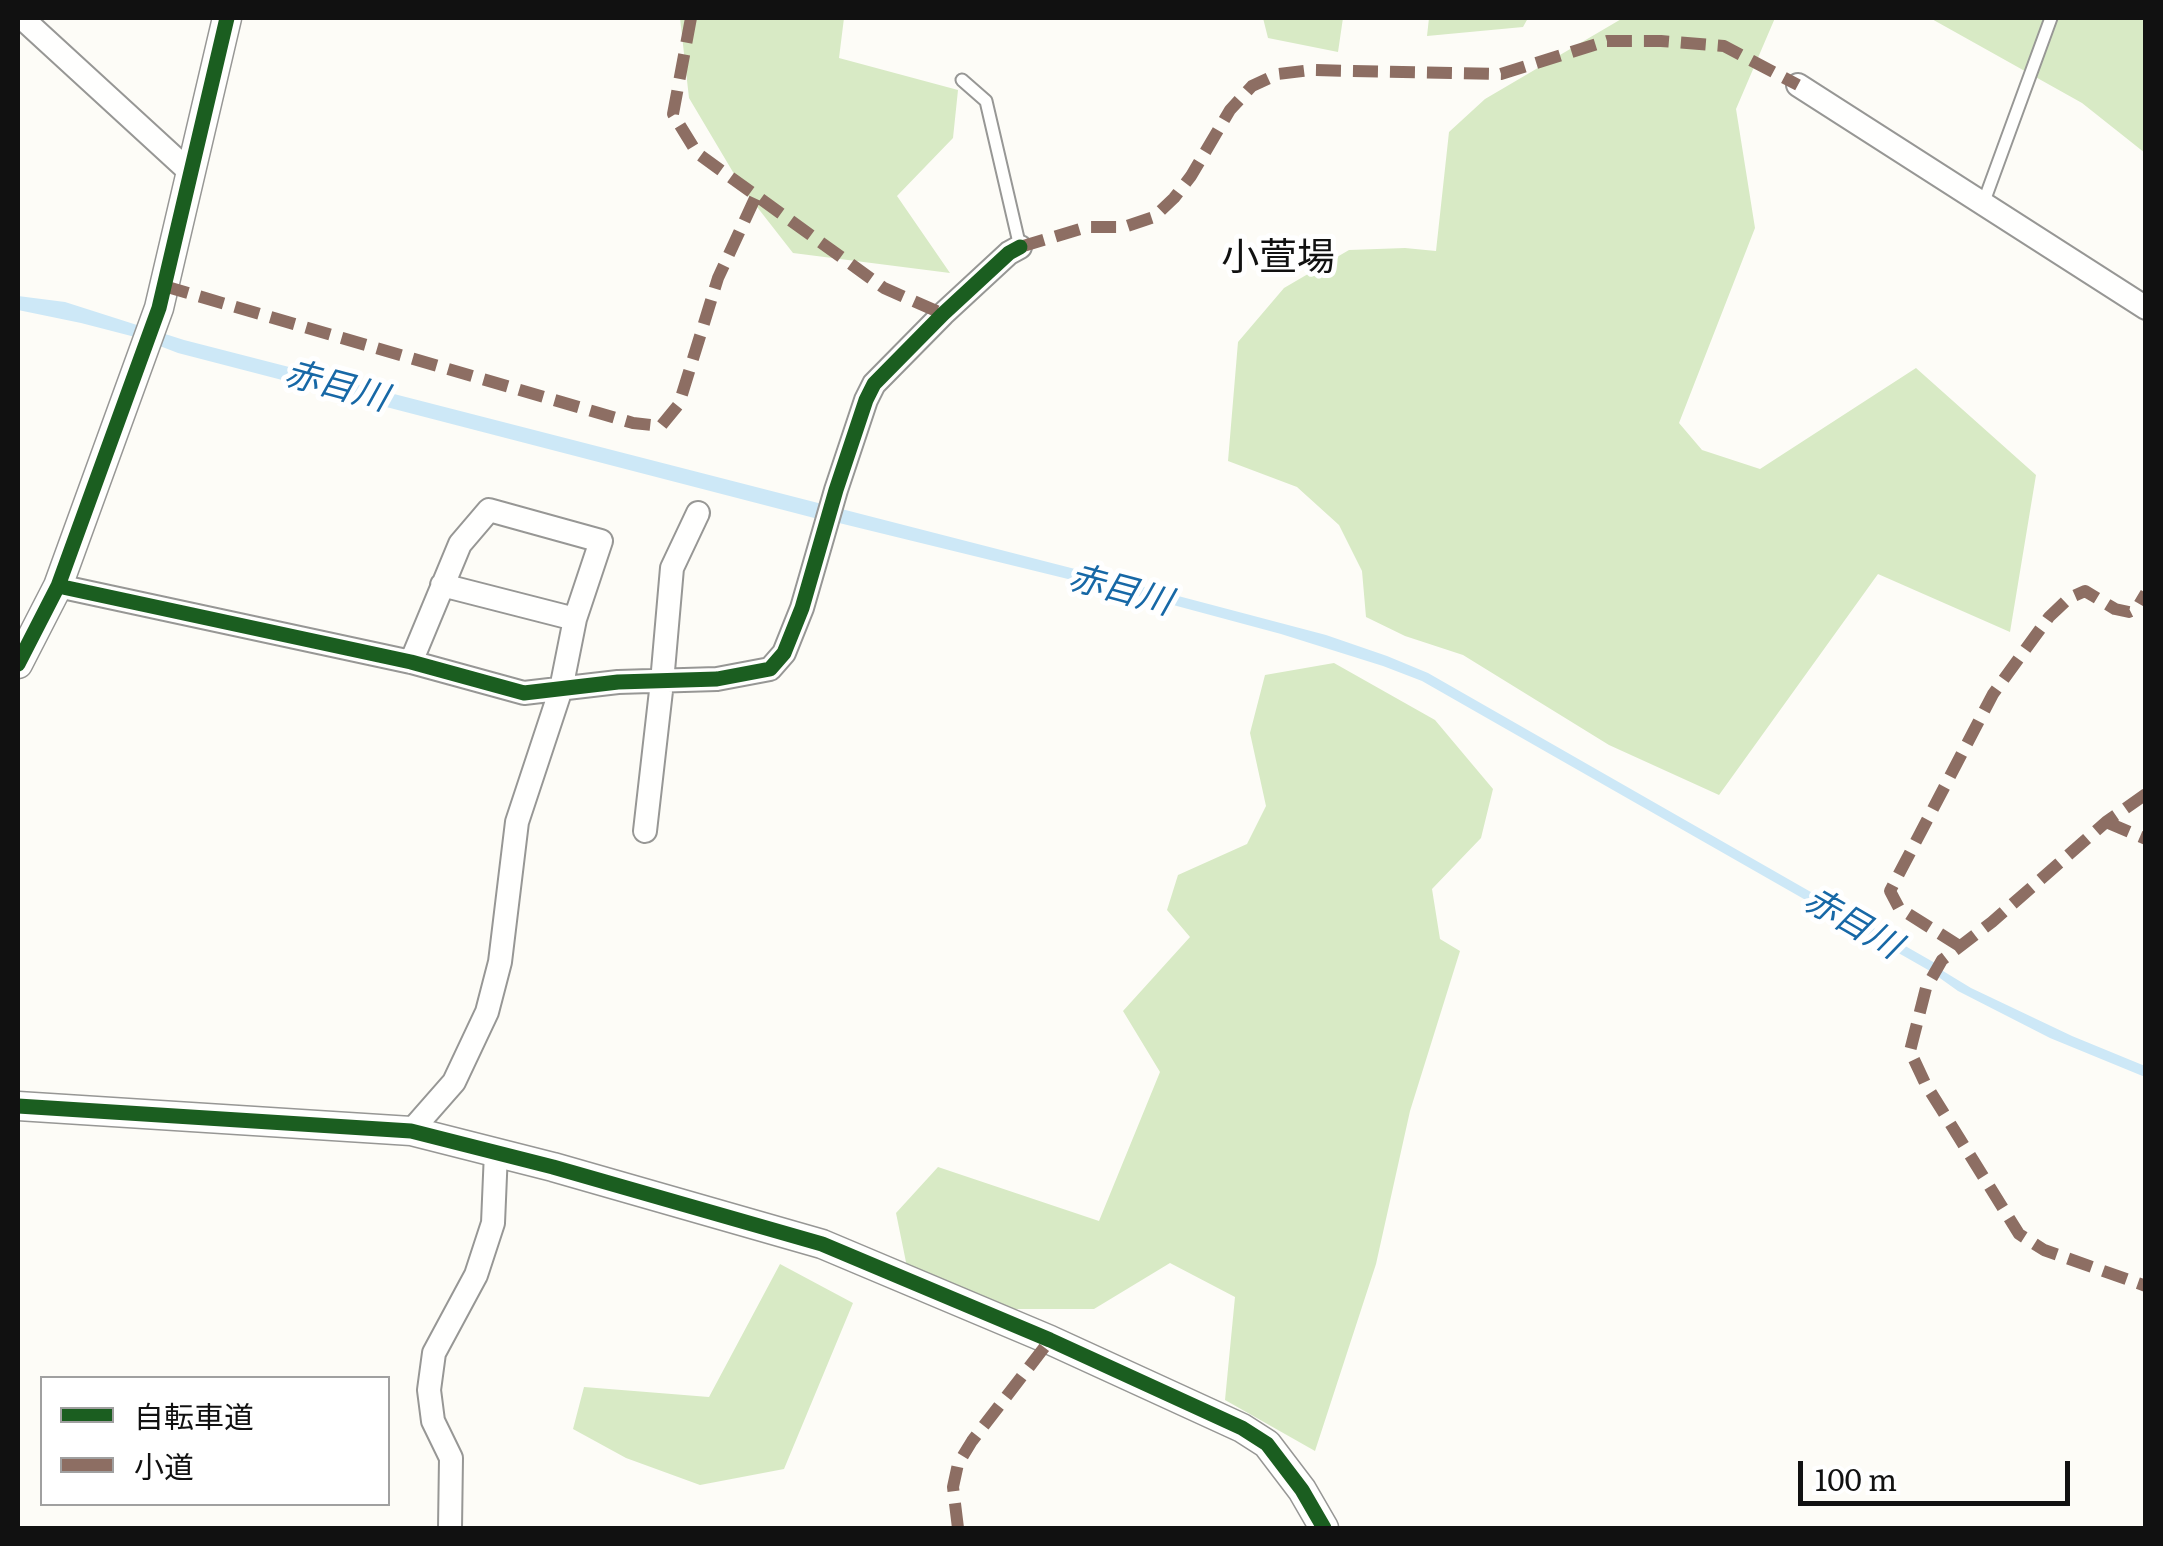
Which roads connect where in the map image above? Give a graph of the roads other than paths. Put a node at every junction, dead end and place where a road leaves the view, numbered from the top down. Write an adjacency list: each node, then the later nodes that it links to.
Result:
1 (22, 18): 6 (street)
2 (227, 18): 6 (street)
3 (2051, 18): 7 (lane)
4 (962, 80): 8 (lane)
5 (1798, 85): 7 (street)
6 (191, 172): 12 (street)
7 (1983, 204): 9 (street)
8 (1020, 246): 16 (street)
9 (2146, 308)
10 (698, 513): 16 (street)
11 (442, 585): 13 (street); 13 (street); 14 (street)
12 (58, 586): 14 (street); 15 (street)
13 (575, 618): 17 (street)
14 (410, 662): 17 (street)
15 (18, 664)
16 (662, 682): 17 (street); 18 (street)
17 (561, 689): 20 (street)
18 (645, 831)
19 (18, 1106): 20 (street)
20 (411, 1131): 21 (street)
21 (496, 1152): 22 (street); 23 (street)
22 (450, 1528)
23 (1324, 1528)

